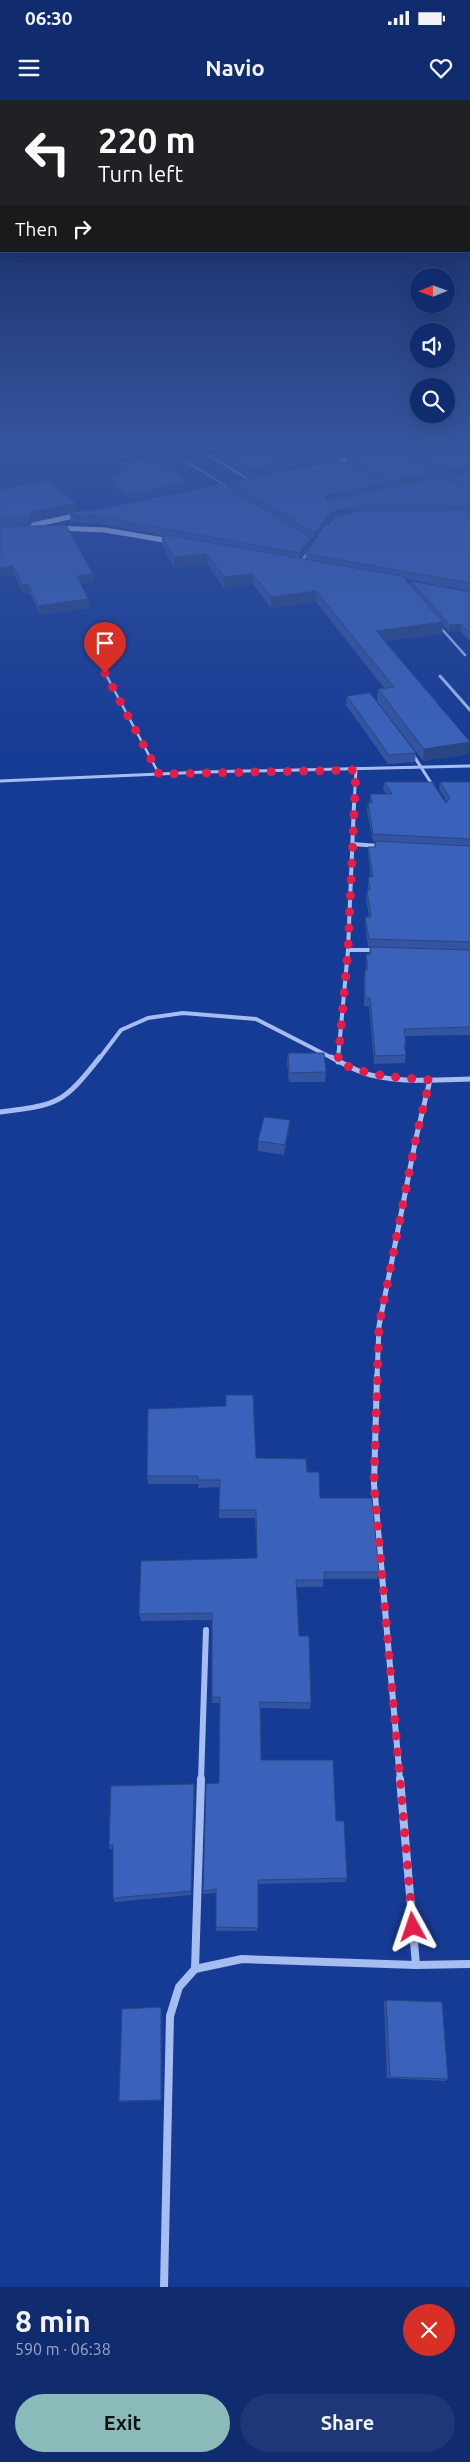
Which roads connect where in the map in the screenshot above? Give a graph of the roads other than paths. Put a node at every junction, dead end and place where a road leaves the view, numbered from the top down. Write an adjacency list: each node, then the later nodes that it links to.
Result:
1 (312, 548): 3 (street)
2 (289, 563): 3 (street)
3 (299, 565): 4 (street)
4 (307, 566)
5 (439, 626): 6 (lane)
6 (465, 655)
7 (96, 656): 14 (lane)
8 (440, 676): 9 (street)
9 (470, 710)
10 (411, 752): 12 (street)
11 (470, 766): 12 (street)
12 (423, 767): 13 (street); 16 (street)
13 (356, 770): 14 (street); 17 (street)
14 (159, 774): 15 (street)
15 (0, 781)
16 (436, 791)
17 (352, 844): 18 (street); 19 (street)
18 (382, 846)
19 (348, 950): 20 (street); 21 (street)
20 (386, 951)
21 (338, 1062): 23 (street); 24 (street)
22 (470, 1079): 23 (street)
23 (430, 1080): 27 (street)
24 (0, 1112)
25 (206, 1630): 28 (street)
26 (470, 1964): 27 (street)
27 (416, 1965): 28 (street)
28 (195, 1969): 29 (street)
29 (164, 2287)

